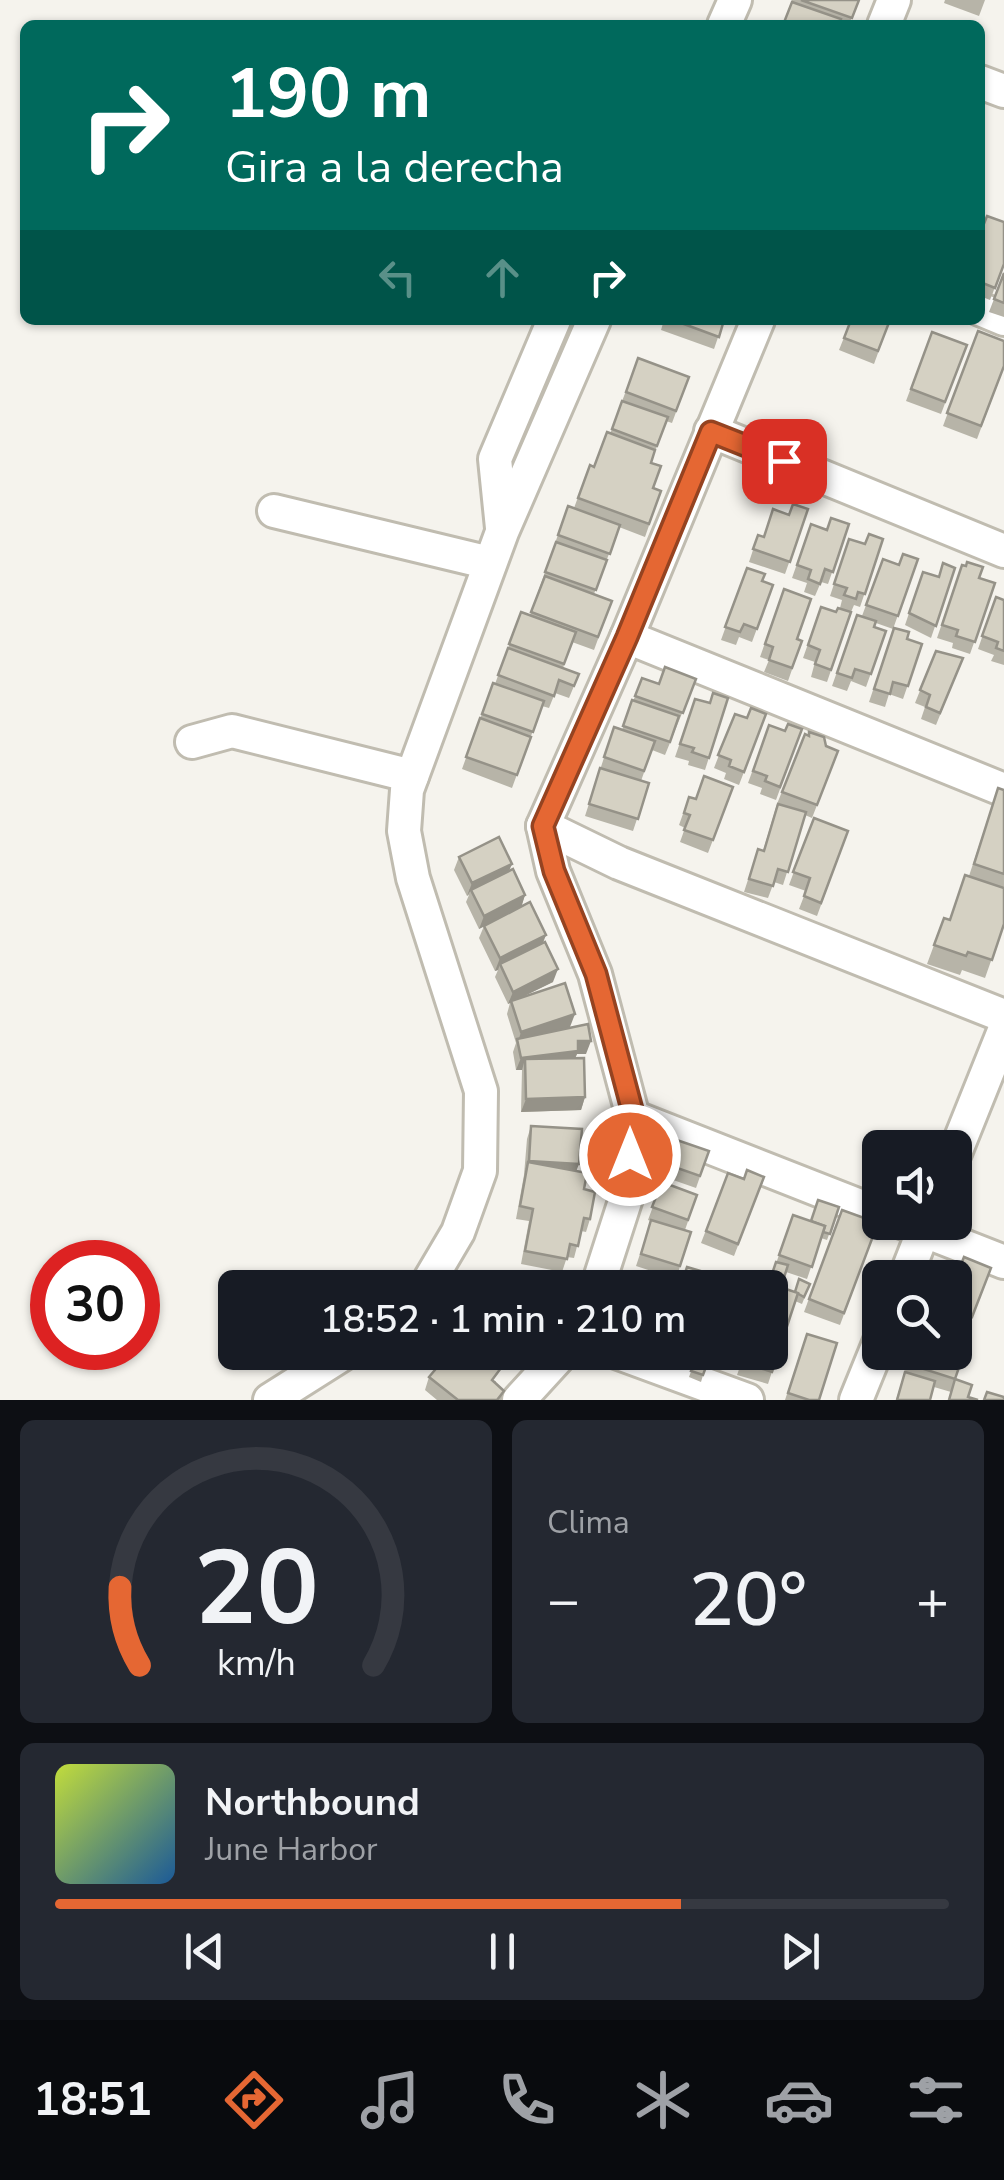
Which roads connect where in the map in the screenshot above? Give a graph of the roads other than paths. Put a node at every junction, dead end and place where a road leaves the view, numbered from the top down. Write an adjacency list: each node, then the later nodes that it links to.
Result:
1 (552, 325): 6 (street)
2 (592, 325): 6 (street)
3 (756, 325): 4 (street)
4 (711, 432): 7 (street); 9 (street)
5 (274, 511): 8 (street)
6 (502, 532): 8 (street)
7 (1004, 551)
8 (490, 564): 11 (street)
9 (627, 637): 12 (street); 13 (street)
10 (192, 742): 11 (street)
11 (412, 776): 23 (street)
12 (1004, 790)
13 (543, 826): 14 (street); 15 (street)
14 (619, 863): 15 (street); 16 (street)
15 (554, 871): 18 (street)
16 (1004, 1016)
17 (1004, 1031): 19 (street)
18 (634, 1117): 20 (street); 24 (street)
19 (964, 1130)
20 (862, 1207)
21 (953, 1240): 22 (street)
22 (1004, 1262)
23 (436, 1270)
24 (603, 1270)
25 (318, 1370): 29 (street)
26 (546, 1370): 30 (street)
27 (665, 1370): 31 (street)
28 (868, 1370): 32 (street)
29 (270, 1400)
30 (519, 1400)
31 (747, 1400)
32 (856, 1400)

